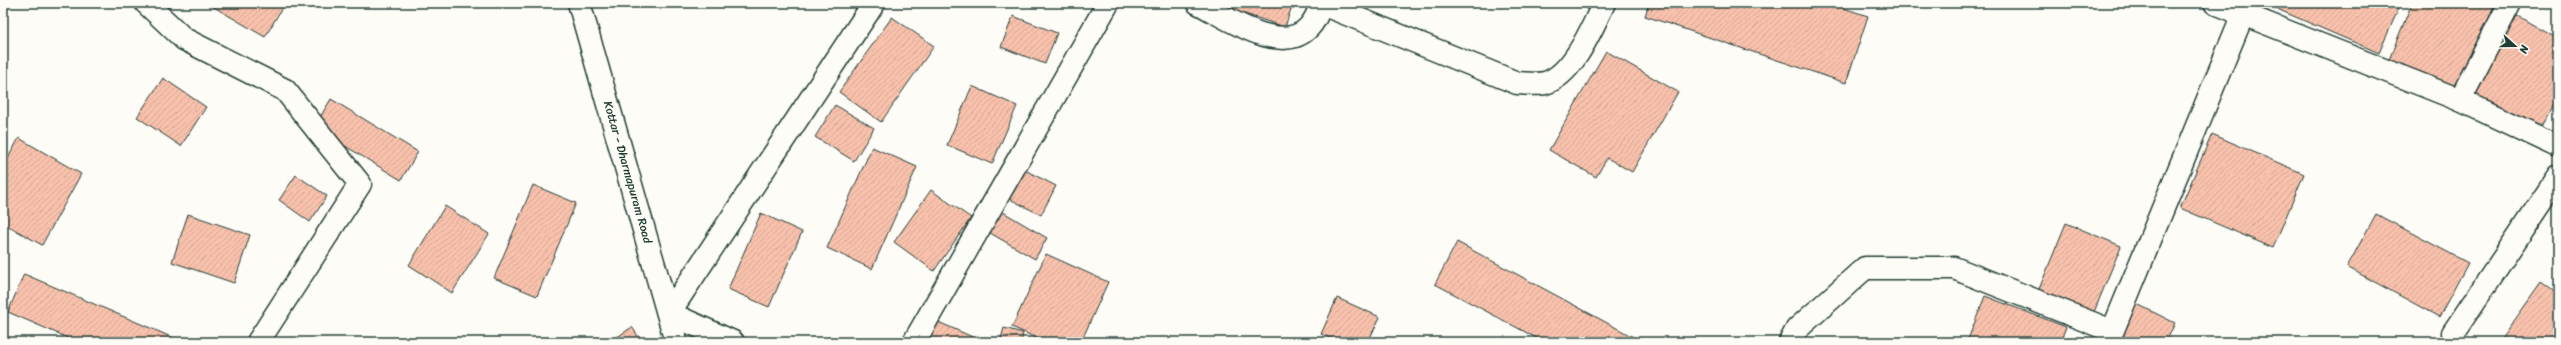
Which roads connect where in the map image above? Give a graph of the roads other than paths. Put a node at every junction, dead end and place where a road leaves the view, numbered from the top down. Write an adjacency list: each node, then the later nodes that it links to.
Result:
1 (146, 3): 17 (street)
2 (579, 3): 14 (street, Kottar - Dharmapuram Road)
3 (874, 3): 14 (street)
4 (1108, 3): 20 (street)
5 (1198, 3): 9 (street)
6 (1604, 3): 9 (street)
7 (2215, 3): 10 (street)
8 (2510, 3): 11 (street)
9 (1322, 4)
10 (2243, 14): 11 (street); 16 (street)
11 (2460, 100): 12 (street)
12 (2558, 146)
13 (2558, 177): 15 (street)
14 (668, 313): 18 (street, Kottar - Dharmapuram Road); 19 (street)
15 (2453, 333)
16 (2110, 336): 21 (street)
17 (258, 342)
18 (676, 342)
19 (733, 342)
20 (914, 342)
21 (1790, 342)

